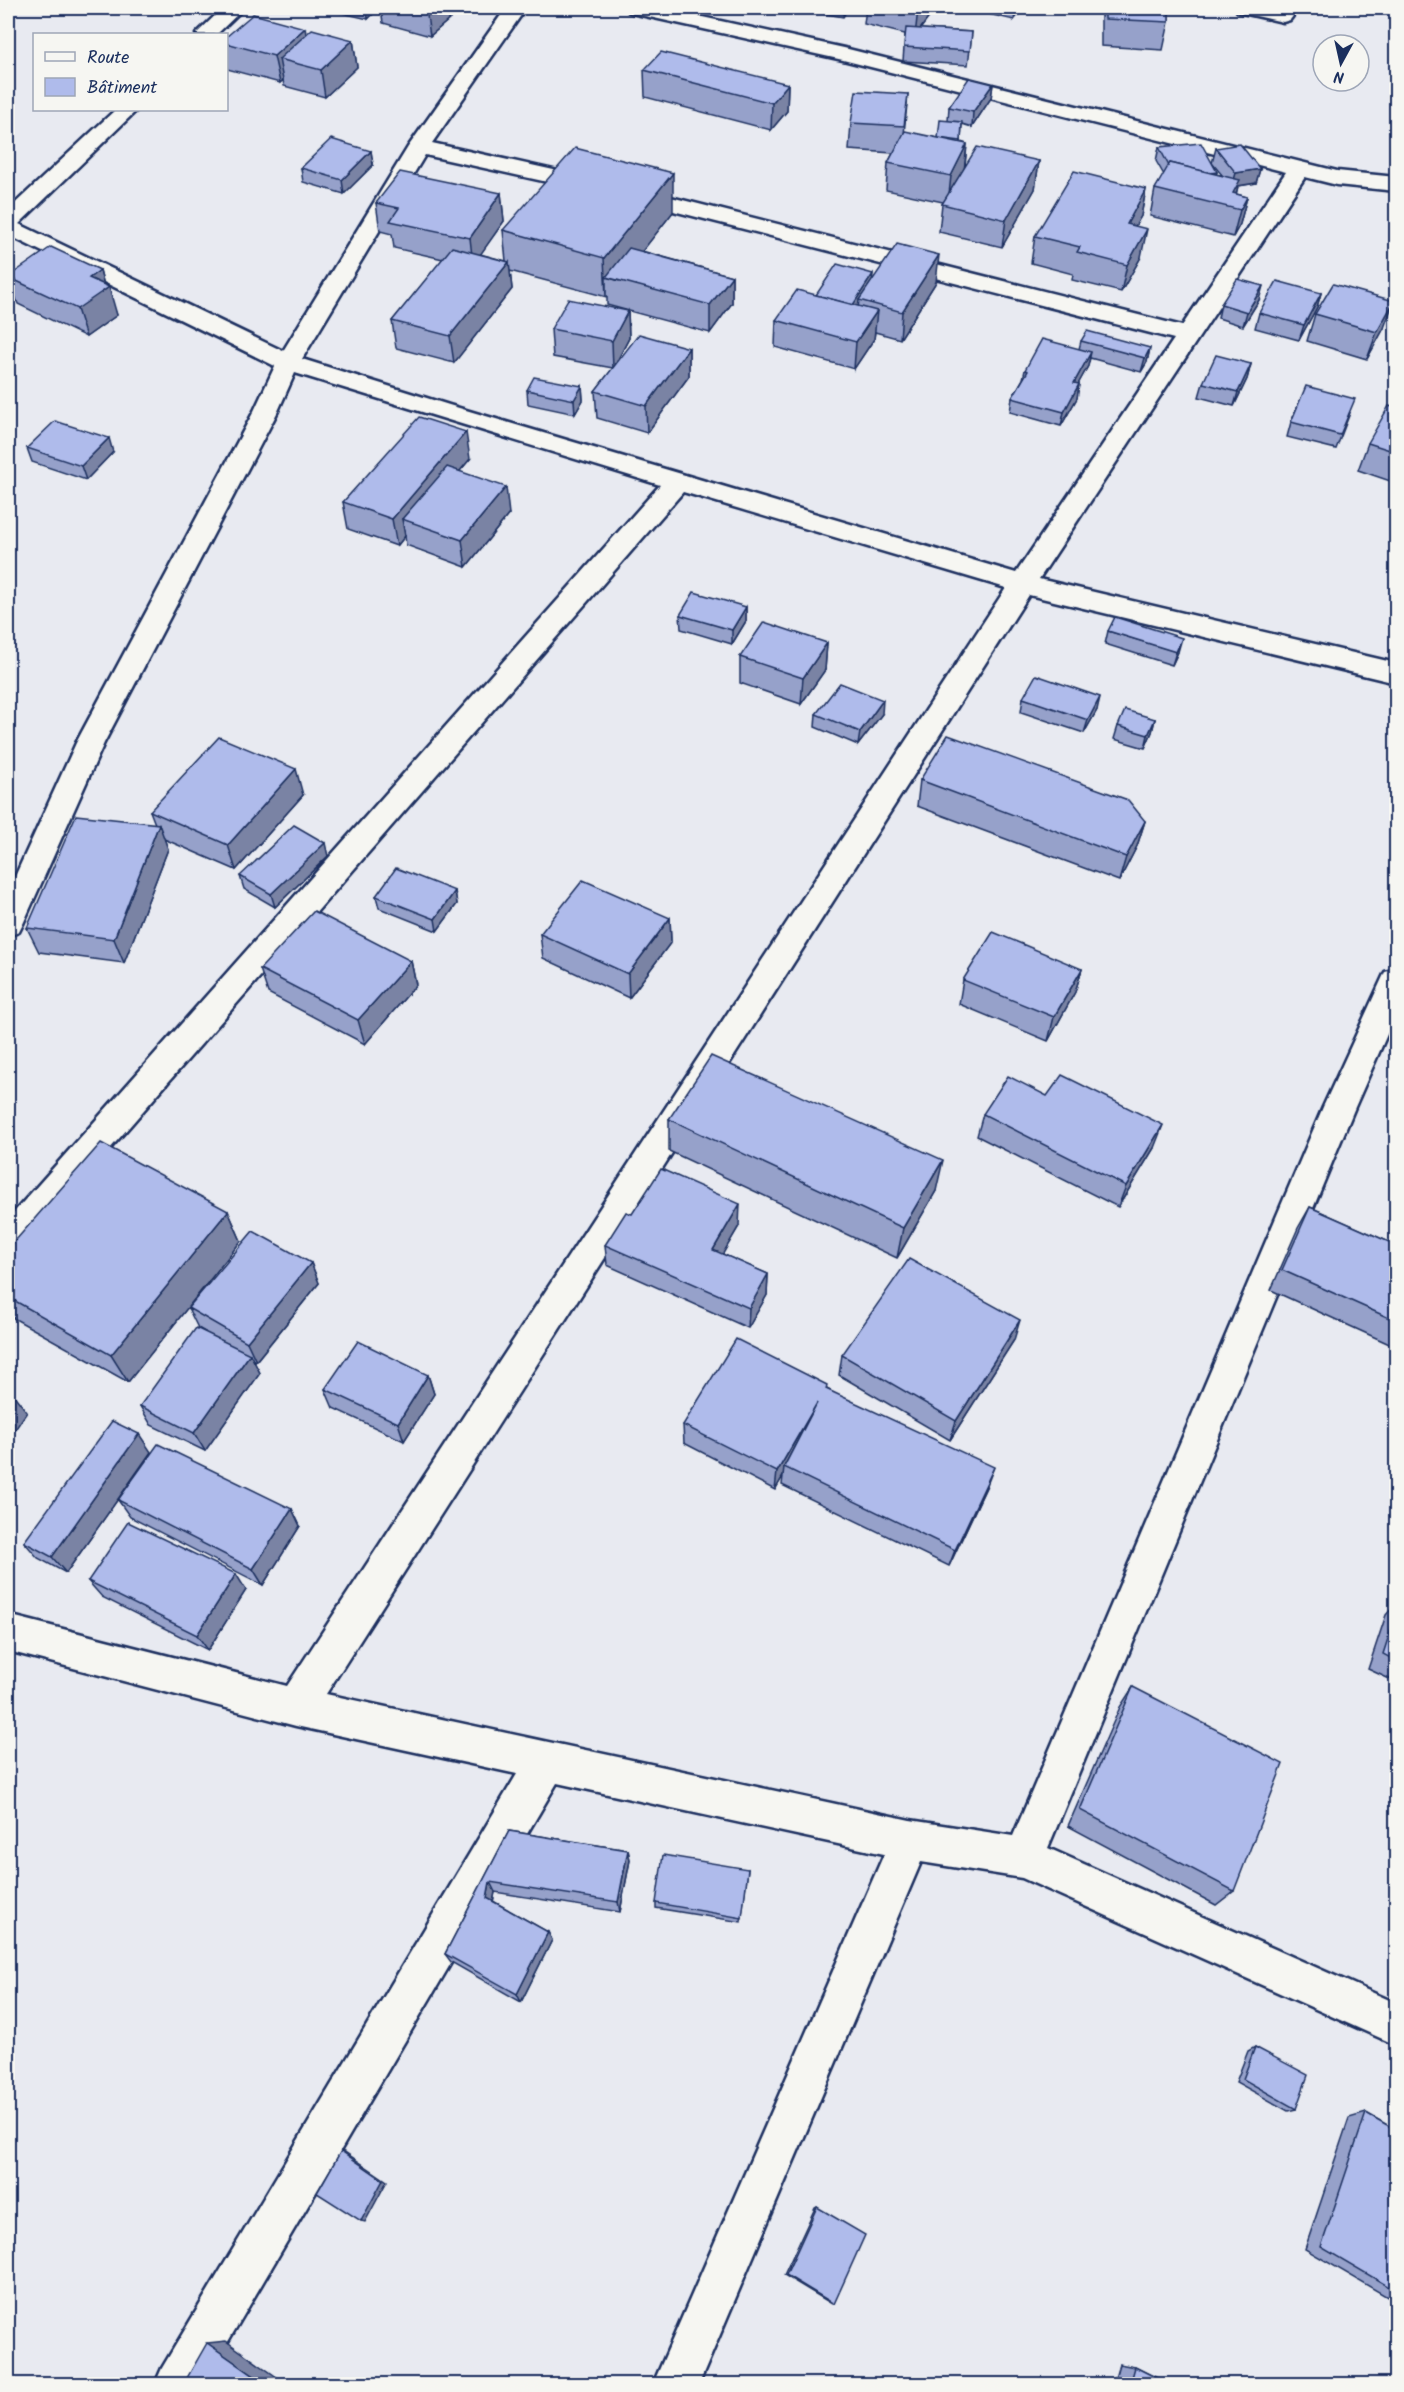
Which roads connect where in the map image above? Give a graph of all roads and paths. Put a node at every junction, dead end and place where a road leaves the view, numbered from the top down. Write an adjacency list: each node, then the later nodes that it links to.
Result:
1 (234, 8): 6 (street)
2 (516, 8): 8 (street)
3 (636, 8): 9 (street)
4 (1245, 8): 5 (street)
5 (1283, 16)
6 (207, 33)
7 (125, 111): 11 (street)
8 (419, 147): 13 (street); 14 (street)
9 (1299, 169): 10 (street); 13 (street)
10 (1396, 184)
11 (8, 222)
12 (8, 227): 14 (street)
13 (1188, 335): 16 (street)
14 (288, 363): 15 (street); 18 (street)
15 (677, 482): 16 (street); 20 (street)
16 (1022, 584): 17 (street); 22 (street)
17 (1396, 673)
18 (8, 924)
19 (1396, 981): 25 (street)
20 (8, 1242)
21 (8, 1633): 22 (street)
22 (296, 1707): 23 (street)
23 (547, 1762): 24 (street); 27 (street)
24 (910, 1840): 25 (street); 28 (street)
25 (1024, 1858): 26 (street)
26 (1396, 2024)
27 (178, 2385)
28 (676, 2385)

